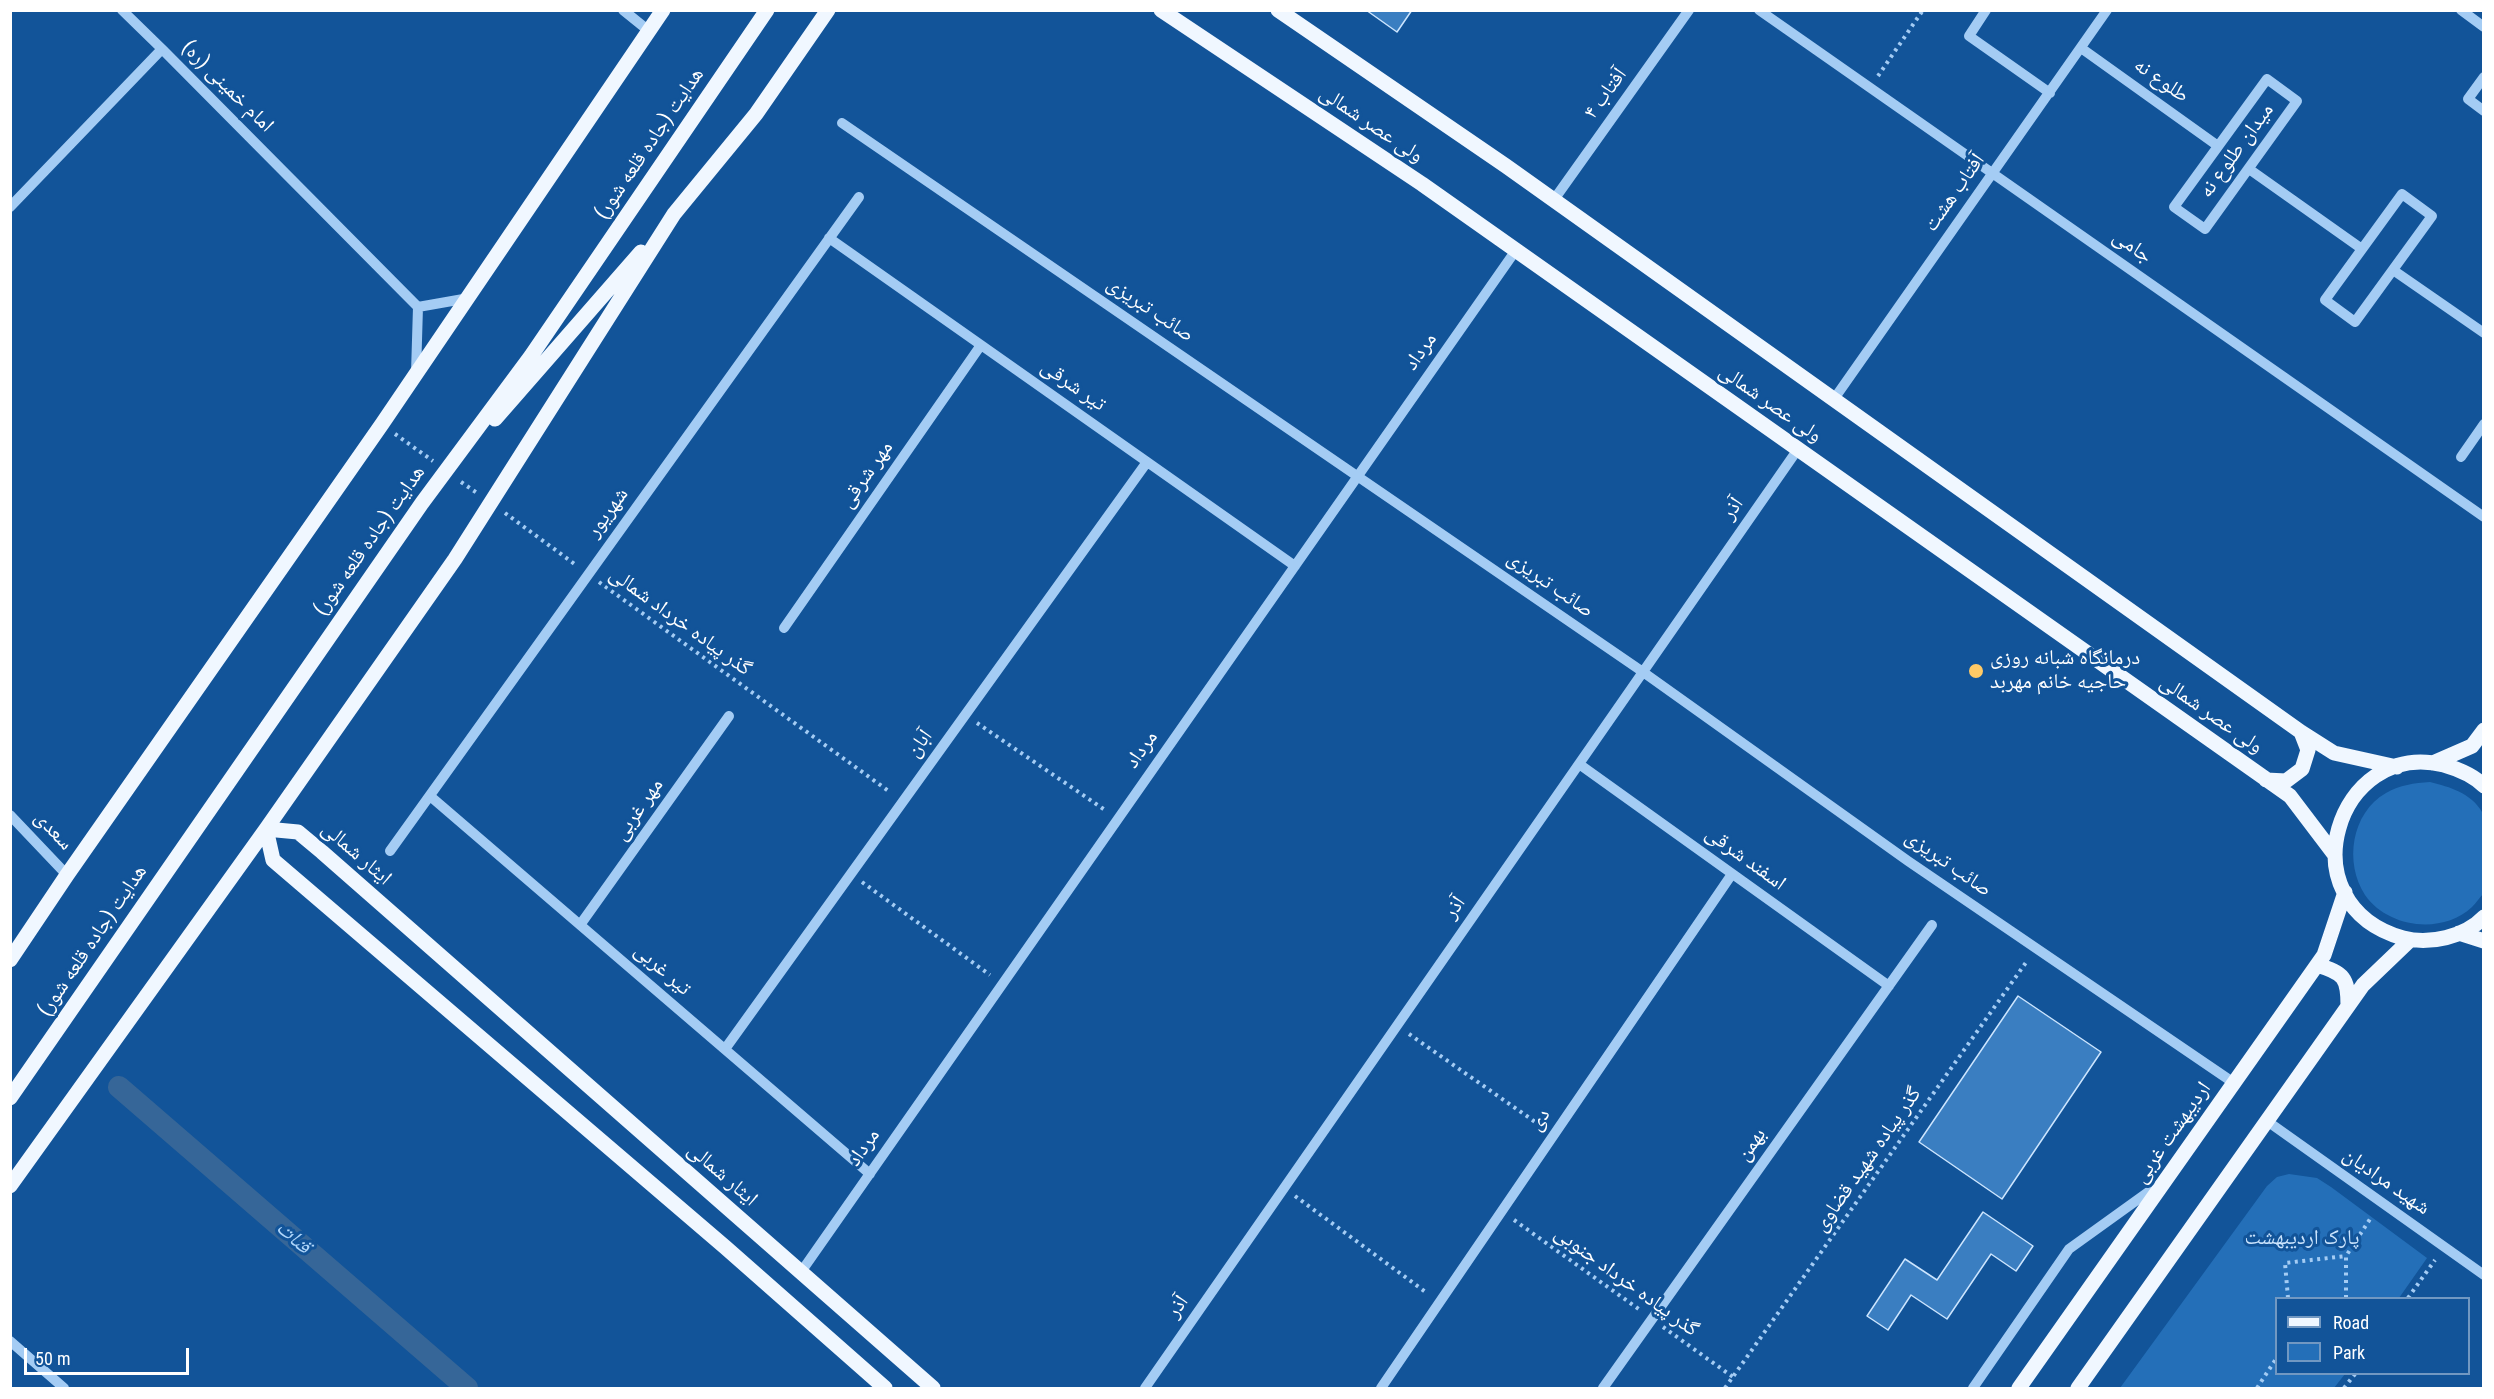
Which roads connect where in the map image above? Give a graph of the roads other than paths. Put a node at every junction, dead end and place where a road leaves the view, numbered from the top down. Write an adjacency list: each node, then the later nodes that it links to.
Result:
1 (122, 10): 16 (street)
2 (623, 10): 14 (street)
3 (663, 10): 14 (main road)
4 (767, 10): 42 (main road, هدایت (جاده قلعه شور))
5 (828, 10): 27 (main road)
6 (1161, 10): 30 (main road, ولی عصر شمالی)
7 (1278, 10): 25 (main road, ولی عصر شمالی)
8 (1689, 10): 25 (street, آفتاب ۴)
9 (1759, 10): 23 (street, جامی)
10 (1986, 10): 18 (street)
11 (2461, 10): 13 (street)
12 (2104, 12): 15 (street, آفتاب هشت)
13 (2484, 27)
14 (649, 31): 32 (main road)
15 (2081, 48): 18 (street, آفتاب هشت); 21 (street, طلوع نه)
16 (162, 49): 26 (street, امام خمینی (ره)); 33 (street, امام خمینی (ره))
17 (2484, 77): 19 (street)
18 (2049, 93): 23 (street, آفتاب هشت)
19 (2484, 111)
20 (842, 123): 43 (street, صائب تبریزی)
21 (2218, 146): 22 (street, میدان طلوع نه); 22 (street, میدان طلوع نه)
22 (2249, 169): 29 (street)
23 (1993, 173): 37 (street, آفتاب هشت); 44 (street, جامی)
24 (859, 196): 28 (street, شهریور)
25 (1554, 201): 37 (main road, ولی عصر شمالی)
26 (10, 207)
27 (674, 214): 42 (main road); 58 (main road)
28 (829, 238): 35 (street, تیر شرقی); 56 (street, شهریور)
29 (2362, 249): 31 (street); 31 (street)
30 (1516, 250): 39 (main road, ولی عصر شمالی); 43 (street, مرداد)
31 (2393, 270): 34 (street)
32 (469, 298): 33 (street); 36 (main road)
33 (418, 307): 36 (street)
34 (2484, 333)
35 (981, 345): 41 (street, تیر شرقی); 46 (street, مهر شرقی)
36 (416, 374): 61 (main road)
37 (1834, 399): 50 (main road, ولی عصر شمالی)
38 (2484, 424): 40 (street)
39 (1798, 449): 47 (street, آذر); 54 (main road, ولی عصر شمالی)
40 (2461, 457)
41 (1147, 462): 45 (street, تیر شرقی); 74 (street, آبان)
42 (447, 471): 76 (main road, هدایت (جاده قلعه شور))
43 (1358, 476): 45 (street, مرداد); 47 (street, صائب تبریزی)
44 (2484, 517)
45 (1295, 566): 78 (street, مرداد)
46 (784, 628)
47 (1643, 672): 52 (street, آذر); 75 (street, صائب تبریزی)
48 (729, 716): 65 (street, مهر غربی)
49 (2484, 730): 51 (main road)
50 (2301, 732): 53 (main road, ولی عصر شمالی); 54 (main road)
51 (2433, 763): 53 (main road); 55 (main road)
52 (1579, 764): 62 (street, اسفند شرقی); 87 (street, آذر)
53 (2397, 767): 60 (main road)
54 (2266, 780): 60 (main road, ولی عصر شمالی)
55 (2484, 786)
56 (429, 796): 59 (street, شهریور); 65 (street, تیر غربی)
57 (10, 815): 61 (street, سعدی)
58 (266, 829): 80 (main road); 81 (main road, ایثار شمالی); 86 (main road)
59 (390, 851)
60 (2334, 854): 63 (main road)
61 (67, 874): 70 (main road)
62 (1732, 874): 72 (street, اسفند شرقی); 88 (street, دی)
63 (2345, 892): 68 (main road); 71 (main road, اردیبهشت غربی)
64 (2484, 917): 67 (main road)
65 (580, 925): 74 (street, تیر غربی)
66 (1932, 925): 72 (street, بهمن)
67 (2459, 933): 68 (main road); 69 (main road)
68 (2410, 940): 73 (main road)
69 (2484, 941)
70 (10, 960)
71 (2317, 965): 73 (main road); 75 (main road, اردیبهشت غربی)
72 (1889, 986): 89 (street, بهمن)
73 (2348, 1005): 77 (main road)
74 (725, 1049): 78 (street, تیر غربی)
75 (2234, 1083): 79 (main road, اردیبهشت غربی)
76 (10, 1098)
77 (2267, 1121): 82 (street, شهید مرادیان); 92 (main road)
78 (870, 1174): 81 (street, مرداد)
79 (2166, 1180): 90 (street); 91 (main road, اردیبهشت غربی)
80 (10, 1186)
81 (801, 1272): 84 (main road, ایثار شمالی)
82 (2484, 1275)
83 (10, 1341): 85 (street)
84 (927, 1387)
85 (64, 1389)
86 (885, 1389)
87 (1145, 1389)
88 (1381, 1389)
89 (1603, 1389)
90 (1973, 1389)
91 (2019, 1389)
92 (2078, 1389)

